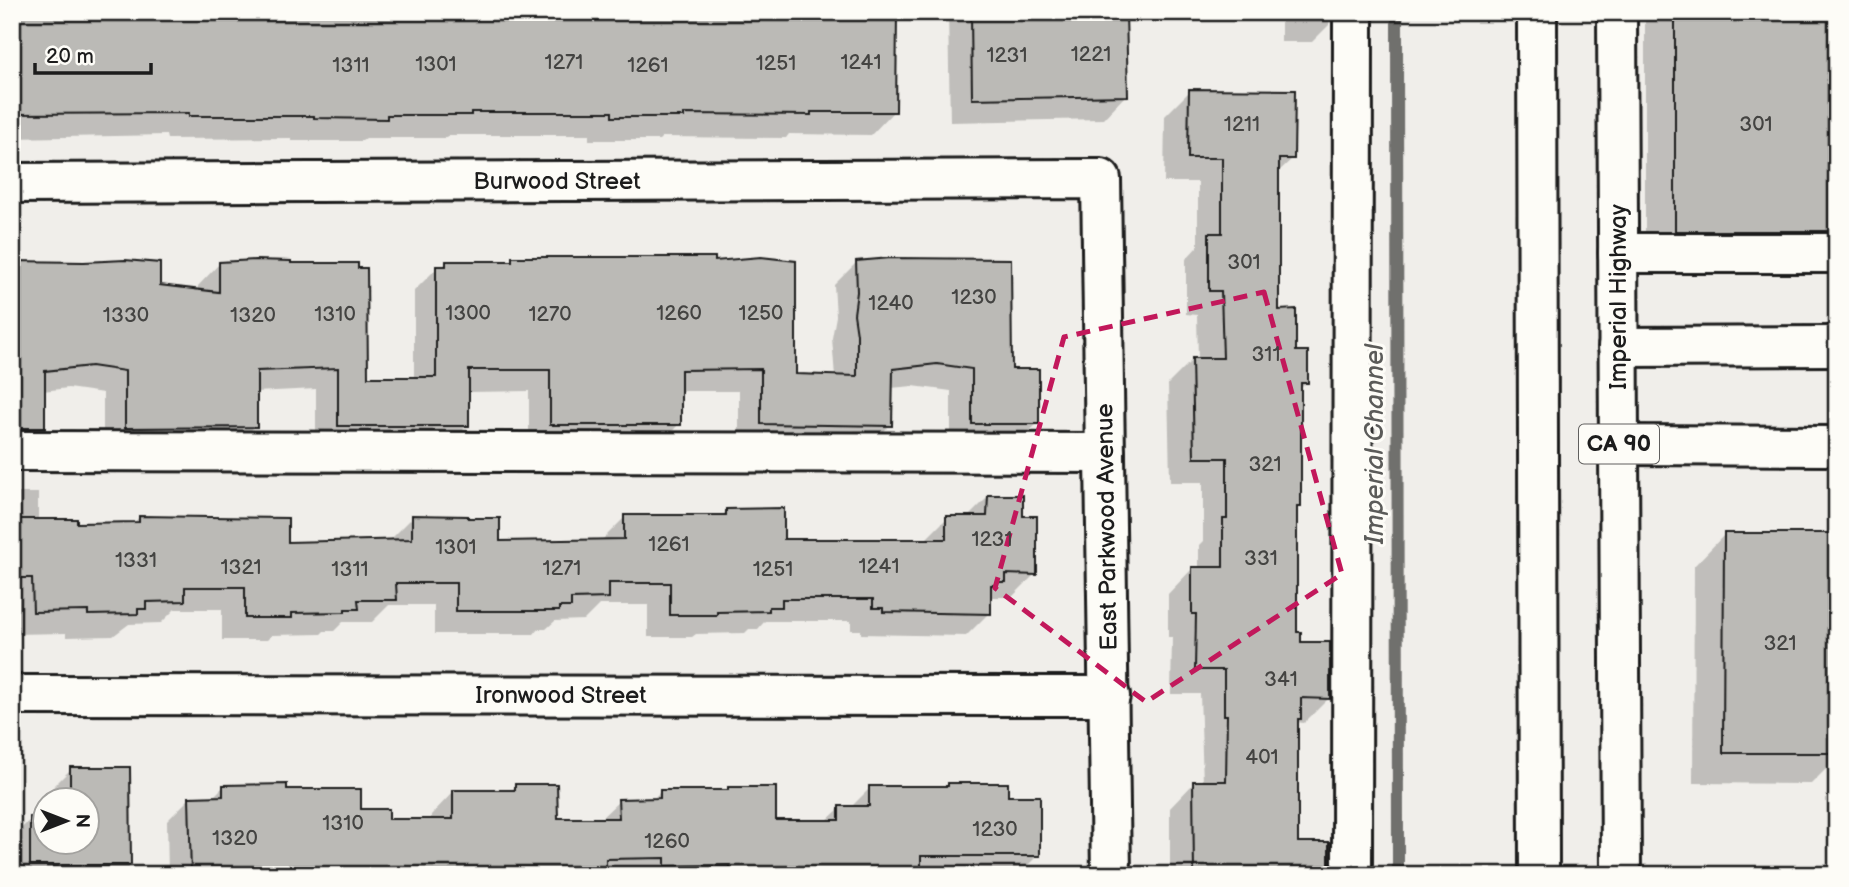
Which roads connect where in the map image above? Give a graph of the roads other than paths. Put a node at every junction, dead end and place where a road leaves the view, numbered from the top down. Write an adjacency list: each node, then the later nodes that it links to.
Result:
1 (1353, 12): 17 (street)
2 (1537, 12): 18 (street)
3 (1617, 12): 6 (street, Imperial Highway / CA 90)
4 (1101, 179): 5 (street, Burwood Street); 13 (street, East Parkwood Avenue)
5 (12, 183)
6 (1618, 253): 7 (street); 9 (street, Imperial Highway / CA 90)
7 (1837, 253)
8 (1837, 346): 9 (street)
9 (1618, 347): 10 (street, Imperial Highway / CA 90)
10 (1619, 445): 11 (street); 19 (street, Imperial Highway / CA 90)
11 (1837, 446)
12 (12, 451): 13 (street)
13 (1105, 453): 15 (street, East Parkwood Avenue)
14 (12, 695): 15 (street, Ironwood Street)
15 (1110, 696): 16 (street, East Parkwood Avenue)
16 (1111, 875)
17 (1352, 875)
18 (1539, 875)
19 (1621, 875)

